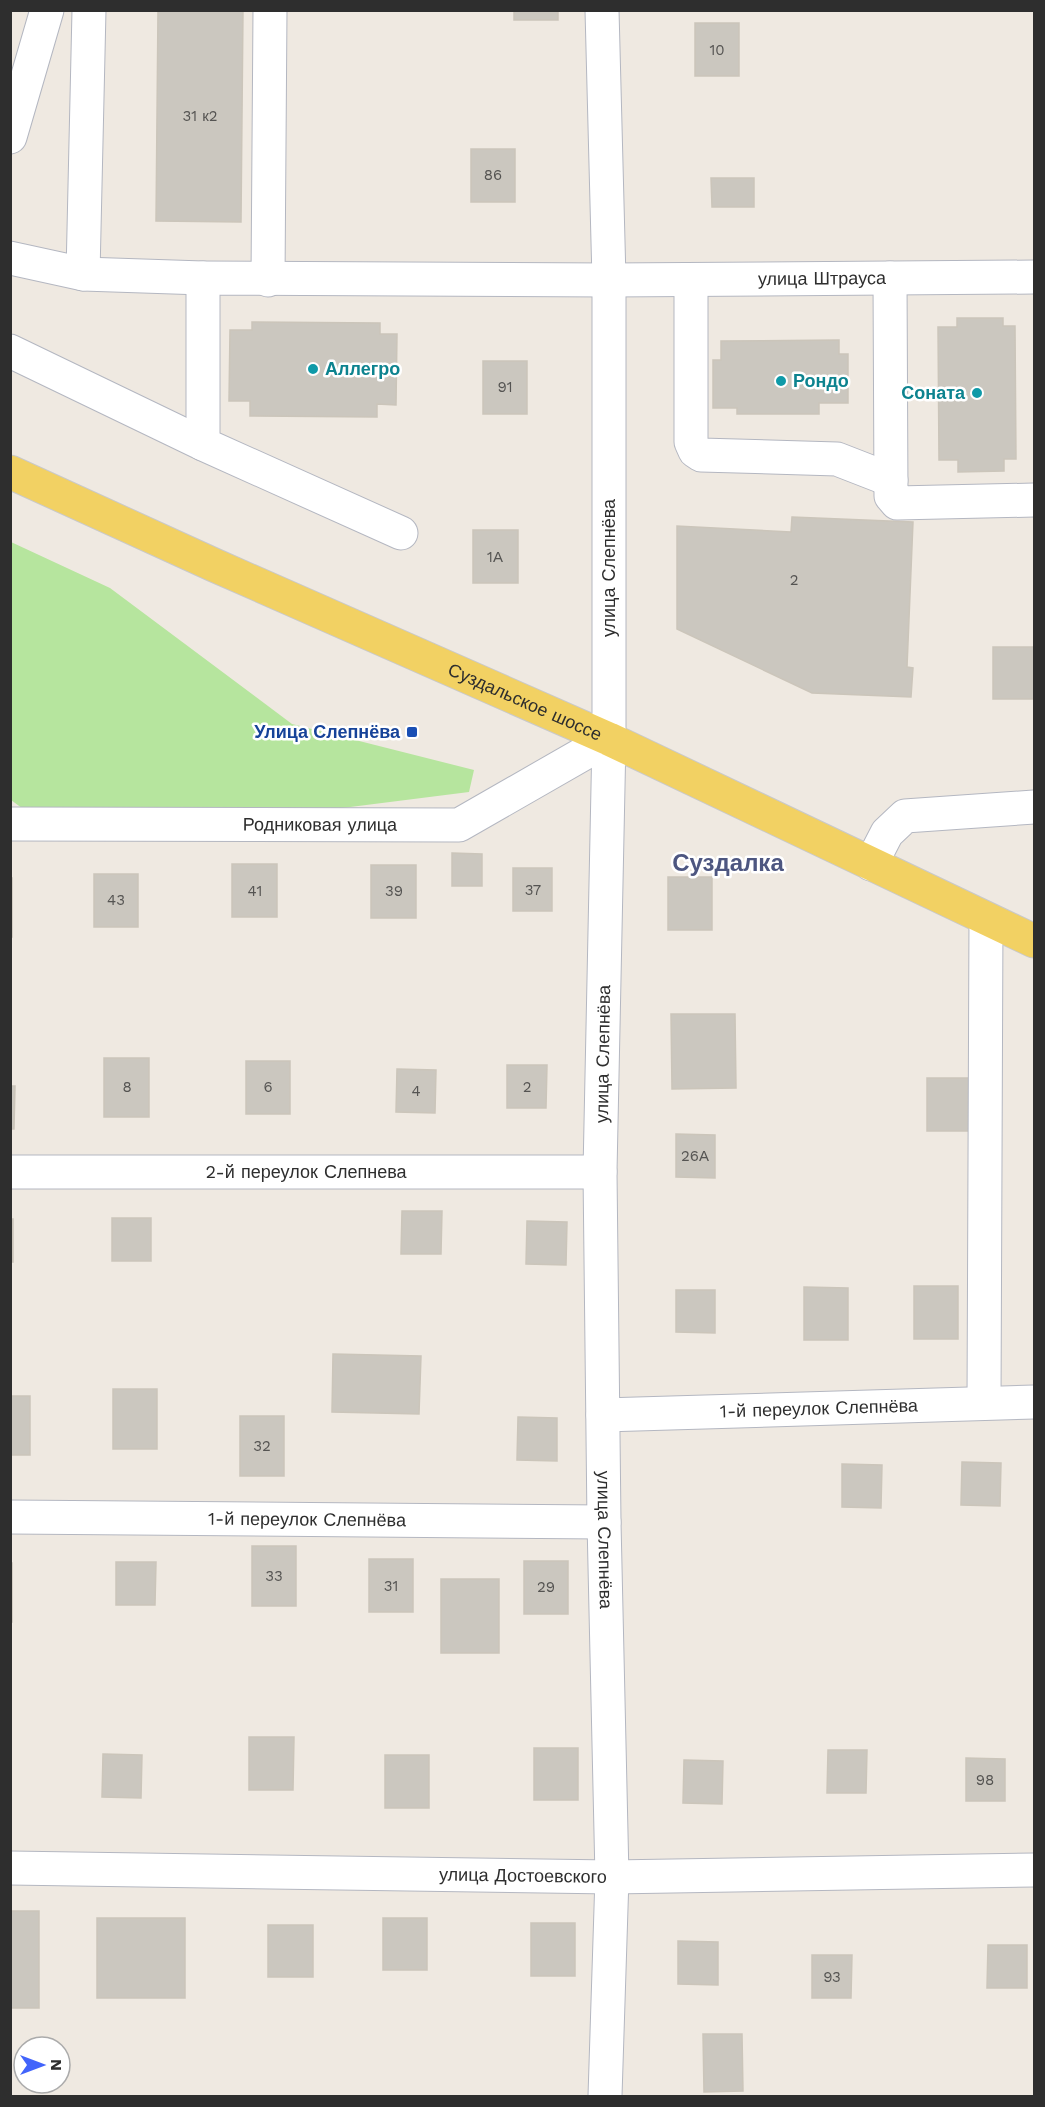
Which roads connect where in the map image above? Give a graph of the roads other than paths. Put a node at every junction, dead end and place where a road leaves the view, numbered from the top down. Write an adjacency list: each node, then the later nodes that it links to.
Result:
1 (47, 10): 5 (street)
2 (89, 10): 7 (street)
3 (270, 10): 11 (street)
4 (602, 10): 12 (street, улица Слепнёва)
5 (10, 137)
6 (10, 258): 7 (street, улица Штрауса)
7 (83, 274): 9 (street, улица Штрауса)
8 (1035, 277): 10 (street, улица Штрауса)
9 (202, 278): 11 (street, улица Штрауса); 15 (street)
10 (890, 278): 13 (street, улица Штрауса); 17 (street)
11 (268, 280): 12 (street, улица Штрауса)
12 (609, 280): 13 (street, улица Штрауса); 20 (street, улица Слепнёва)
13 (691, 280): 17 (street)
14 (10, 351): 15 (street)
15 (202, 444): 19 (street)
16 (10, 472): 20 (main road, Суздальское шоссе)
17 (891, 480): 18 (street)
18 (1035, 500)
19 (401, 533)
20 (609, 739): 22 (street, Родниковая улица); 23 (main road, Суздальское шоссе); 27 (street, улица Слепнёва)
21 (1035, 807): 23 (street)
22 (10, 824)
23 (871, 864): 24 (main road, Суздальское шоссе)
24 (986, 919): 25 (main road, Суздальское шоссе); 29 (street)
25 (1035, 941)
26 (10, 1172): 27 (street, 2-й переулок Слепнева)
27 (600, 1172): 30 (street, улица Слепнёва)
28 (1035, 1402): 29 (street, 1-й переулок Слепнёва)
29 (984, 1403): 30 (street, 1-й переулок Слепнёва)
30 (603, 1415): 32 (street, улица Слепнёва)
31 (10, 1517): 32 (street, 1-й переулок Слепнёва)
32 (604, 1522): 35 (street, улица Слепнёва)
33 (10, 1868): 35 (street, улица Достоевского)
34 (1035, 1870): 35 (street, улица Достоевского)
35 (612, 1878): 36 (street, улица Слепнёва)
36 (605, 2097)

